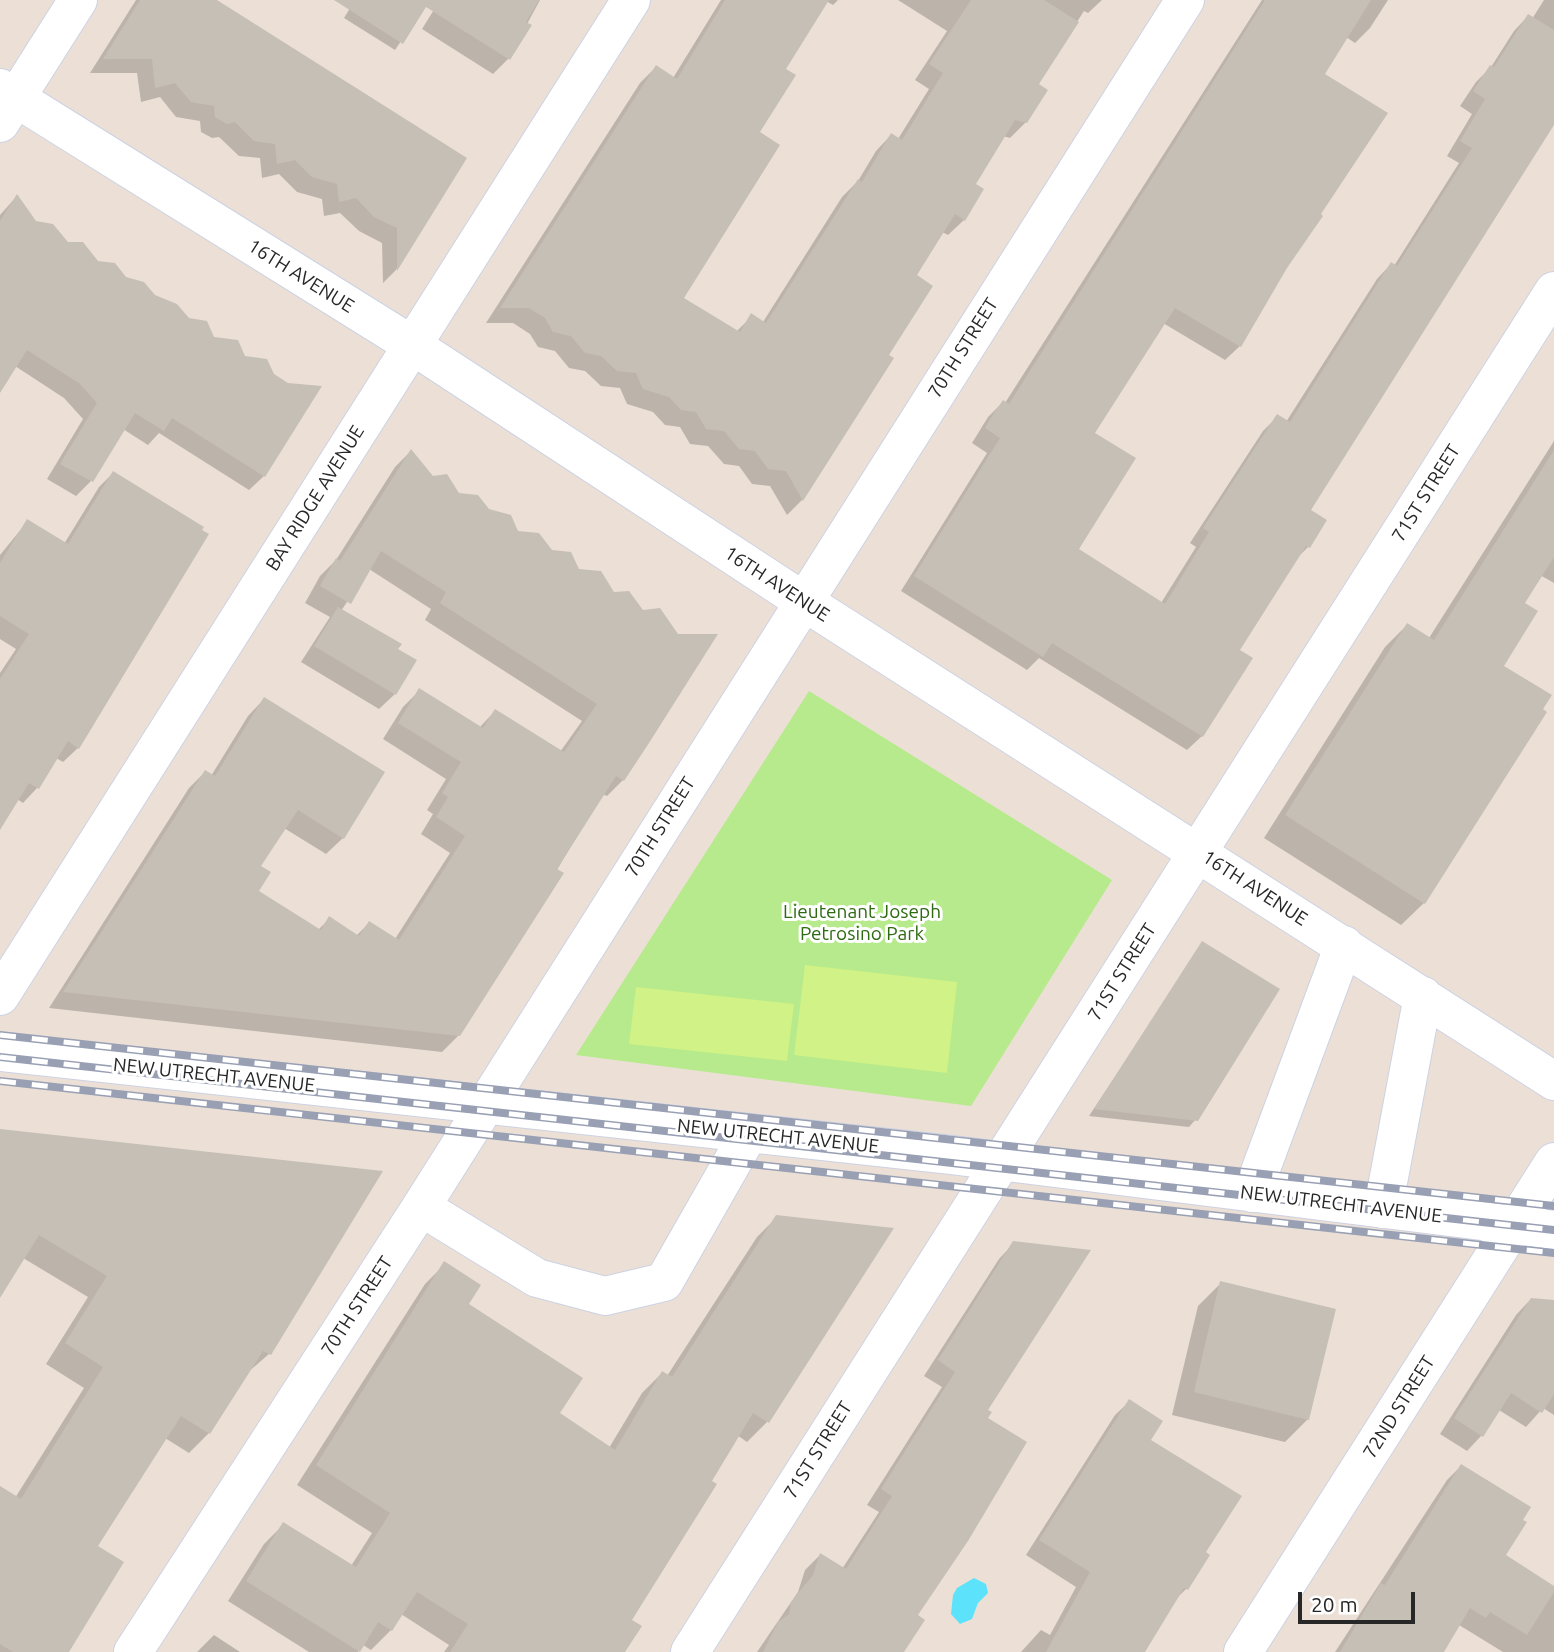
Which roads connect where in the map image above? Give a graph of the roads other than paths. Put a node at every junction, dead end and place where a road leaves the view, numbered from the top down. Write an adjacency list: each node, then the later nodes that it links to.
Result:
1 (78, 0): 4 (street)
2 (631, 0): 6 (street, BAY RIDGE AVENUE)
3 (1185, 0): 7 (street, 70TH STREET)
4 (5, 103): 6 (street, 16TH AVENUE)
5 (1554, 291): 8 (street, 71ST STREET)
6 (412, 345): 7 (street, 16TH AVENUE); 10 (street, BAY RIDGE AVENUE)
7 (803, 601): 8 (street, 16TH AVENUE); 14 (street, 70TH STREET)
8 (1198, 852): 9 (street, 16TH AVENUE); 16 (street, 71ST STREET)
9 (1344, 945): 11 (street, 16TH AVENUE); 18 (street)
10 (0, 996)
11 (1423, 996): 13 (street, 16TH AVENUE); 20 (street)
12 (0, 1052): 14 (street, NEW UTRECHT AVENUE)
13 (1554, 1081)
14 (486, 1103): 15 (street, NEW UTRECHT AVENUE); 19 (street, 70TH STREET)
15 (749, 1133): 16 (street, NEW UTRECHT AVENUE); 19 (street)
16 (1001, 1161): 18 (street, NEW UTRECHT AVENUE); 24 (street, 71ST STREET)
17 (1554, 1162): 21 (street, 72ND STREET)
18 (1252, 1192): 20 (street, NEW UTRECHT AVENUE)
19 (421, 1207): 23 (street, 70TH STREET)
20 (1383, 1209): 21 (street, NEW UTRECHT AVENUE)
21 (1514, 1225): 22 (street, NEW UTRECHT AVENUE); 25 (street, 72ND STREET)
22 (1554, 1230)
23 (133, 1652)
24 (690, 1652)
25 (1243, 1652)

